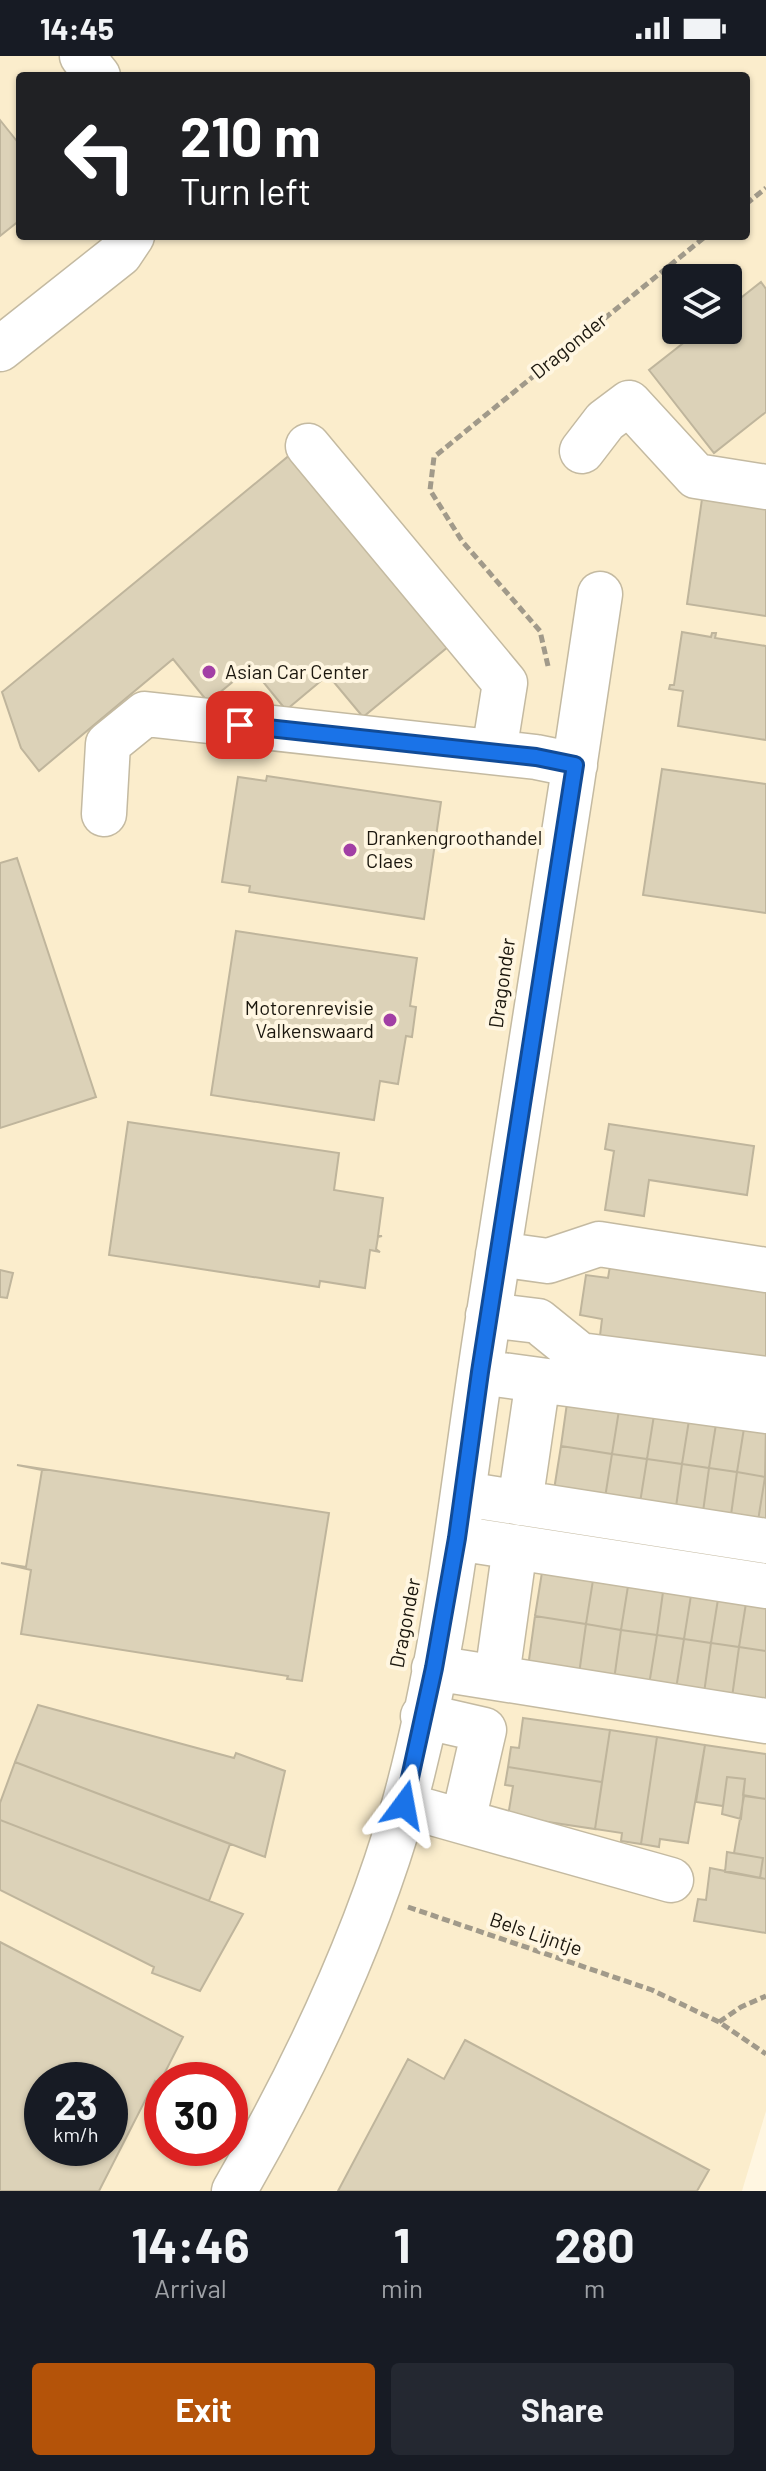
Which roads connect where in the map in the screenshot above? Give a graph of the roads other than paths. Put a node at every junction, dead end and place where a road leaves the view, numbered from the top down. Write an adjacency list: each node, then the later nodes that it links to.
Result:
1 (82, 56): 2 (street)
2 (95, 72)
3 (129, 240): 4 (street)
4 (0, 349)
5 (308, 446): 9 (street)
6 (582, 451): 7 (street)
7 (766, 487)
8 (600, 594): 10 (street, Dragonder)
9 (494, 752): 10 (street); 11 (street)
10 (575, 765): 12 (street, Dragonder)
11 (104, 814)
12 (498, 1254): 13 (street); 15 (street, Dragonder)
13 (548, 1261): 14 (street); 16 (street)
14 (766, 1270)
15 (488, 1315): 16 (street); 17 (street, Dragonder)
16 (538, 1321): 18 (street)
17 (480, 1372): 19 (street); 21 (street, Dragonder)
18 (766, 1379)
19 (538, 1380): 20 (street); 22 (street)
20 (766, 1411)
21 (464, 1494): 22 (street); 23 (street, Dragonder)
22 (520, 1503): 24 (street)
23 (457, 1538): 25 (street); 27 (street, Dragonder)
24 (766, 1541)
25 (515, 1547): 26 (street); 28 (street)
26 (766, 1586)
27 (434, 1668): 28 (street, Dragonder); 29 (street, Dragonder)
28 (497, 1676): 30 (street, Dragonder)
29 (423, 1716): 31 (street, Dragonder); 32 (street)
30 (766, 1721)
31 (404, 1805): 32 (street); 34 (street, Dragonder)
32 (463, 1821): 33 (street)
33 (671, 1880)
34 (234, 2191)

